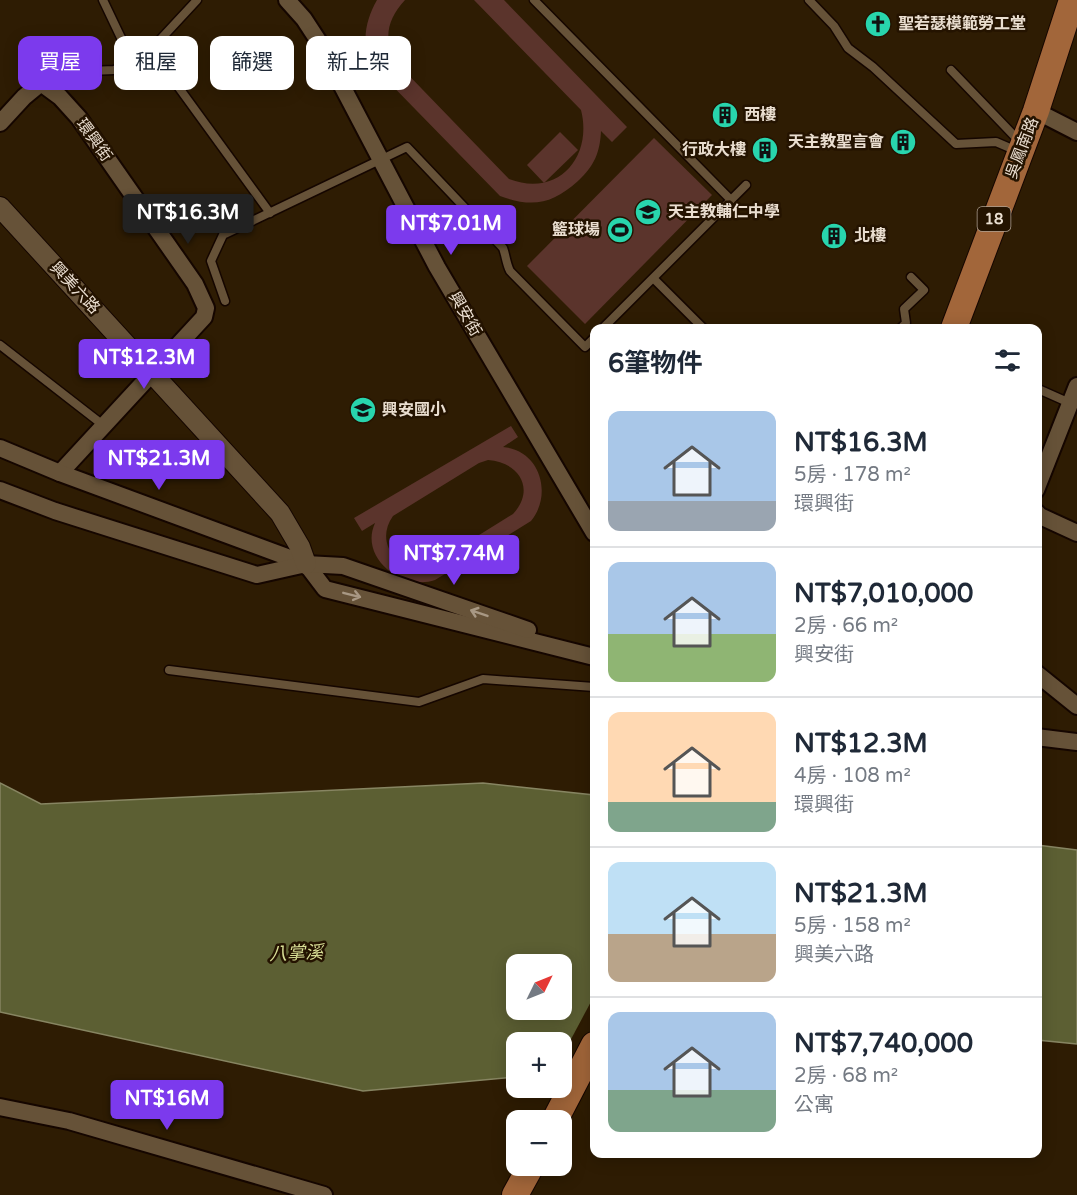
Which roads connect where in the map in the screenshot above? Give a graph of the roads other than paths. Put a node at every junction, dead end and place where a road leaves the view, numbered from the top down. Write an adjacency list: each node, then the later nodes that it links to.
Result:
1 (103, 0): 7 (lane)
2 (198, 0): 8 (lane)
3 (287, 0): 17 (street, 興安街)
4 (534, 0): 19 (lane)
5 (809, 0): 16 (lane)
6 (1072, 0): 13 (main road, 吳鳳南路 / 18)
7 (120, 36)
8 (164, 36)
9 (951, 70): 16 (lane)
10 (32, 90): 14 (street)
11 (50, 90): 31 (street, 環興街)
12 (181, 90): 21 (lane)
13 (1036, 111): 15 (street); 16 (main road, 吳鳳南路 / 18)
14 (0, 123)
15 (1077, 132)
16 (1021, 149): 28 (main road, 吳鳳南路 / 18)
17 (380, 159): 21 (lane); 29 (lane); 41 (street, 興安街)
18 (746, 185): 19 (lane)
19 (731, 200): 23 (lane)
20 (0, 207): 31 (street, 興美六路)
21 (270, 213): 24 (lane)
22 (912, 277): 27 (lane)
23 (654, 279): 25 (lane); 26 (lane)
24 (225, 301)
25 (607, 324)
26 (699, 324)
27 (905, 324)
28 (955, 324)
29 (590, 342)
30 (0, 345): 35 (lane)
31 (154, 373): 35 (street, 環興街); 43 (street, 興美六路)
32 (1077, 386): 34 (street)
33 (1042, 391): 34 (lane)
34 (1073, 405): 38 (street)
35 (103, 425): 37 (street, 環興街)
36 (0, 448): 37 (street)
37 (60, 473): 43 (street)
38 (1042, 476)
39 (0, 490): 43 (street)
40 (1042, 517): 42 (street)
41 (590, 526)
42 (1077, 533)
43 (306, 564): 44 (street, one-way to 43); 45 (street, one-way to 45)
44 (590, 654)
45 (590, 654)
46 (169, 670): 48 (lane)
47 (1042, 678): 49 (street)
48 (590, 687)
49 (1077, 706)
50 (1042, 738): 51 (street)
51 (1077, 742)
52 (590, 1054): 54 (main road)
53 (0, 1107): 56 (street)
54 (560, 1110)
55 (525, 1176): 57 (main road)
56 (324, 1195)
57 (515, 1195)

